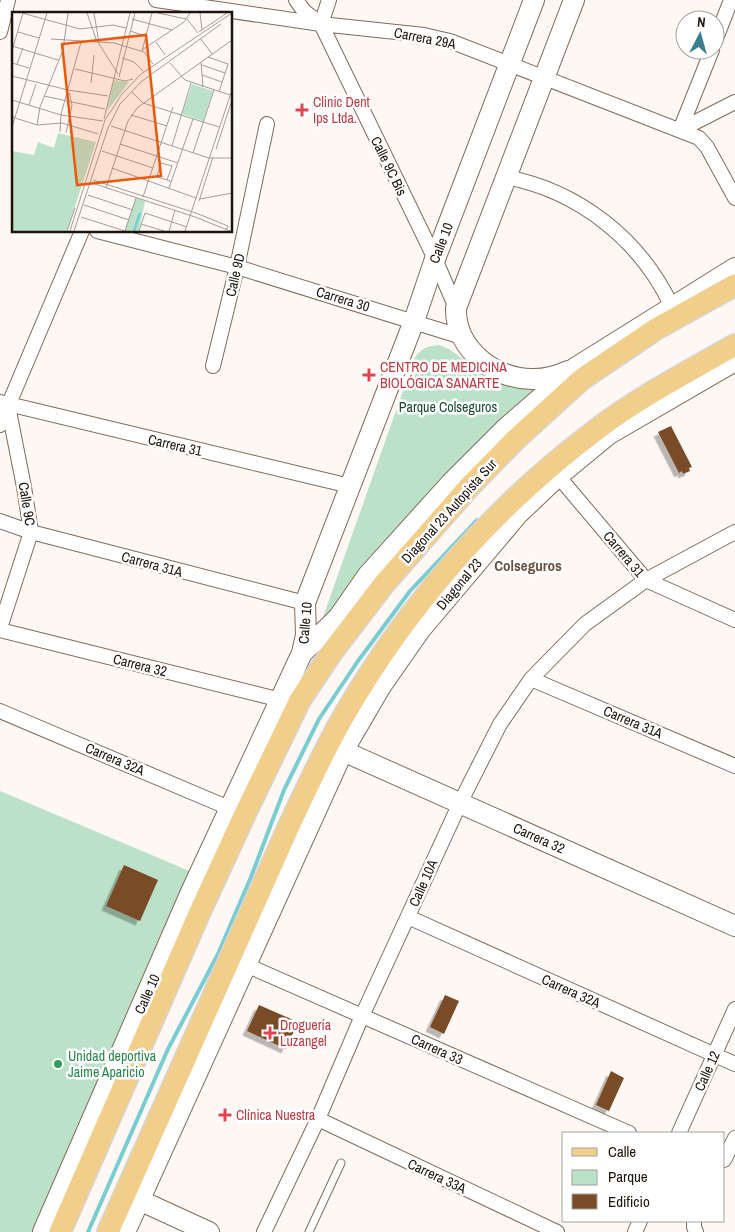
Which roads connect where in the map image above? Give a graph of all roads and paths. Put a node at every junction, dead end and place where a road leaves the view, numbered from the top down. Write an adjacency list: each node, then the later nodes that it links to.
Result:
1 (8, 0): 10 (street)
2 (296, 0): 9 (street, Calle 9C Bis)
3 (329, 0): 9 (street)
4 (534, 0): 12 (street, Calle 10)
5 (574, 0): 13 (street)
6 (160, 5): 7 (street, Carrera 29A)
7 (219, 12)
8 (232, 13): 9 (street, Carrera 29A)
9 (321, 24): 12 (street, Carrera 29A); 21 (street, Calle 9C Bis)
10 (0, 32)
11 (708, 60): 16 (street)
12 (510, 63): 13 (street, Carrera 29A); 21 (street, Calle 10)
13 (545, 76): 16 (street, Carrera 29A); 17 (street)
14 (735, 102): 16 (street)
15 (267, 124): 22 (street, Calle 9D)
16 (680, 130): 18 (street, Carrera 29A)
17 (506, 177): 24 (street); 25 (street)
18 (735, 198)
19 (82, 232): 32 (street)
20 (100, 232): 22 (street, Carrera 30)
21 (435, 258): 25 (street, Calle 9C Bis); 26 (street, Calle 10)
22 (237, 267): 26 (street, Carrera 30); 30 (street, Calle 9D)
23 (735, 280): 24 (street); 35 (main road, Diagonal 23 Autopista Sur)
24 (672, 307): 31 (street)
25 (456, 308): 27 (street)
26 (414, 321): 27 (street, Carrera 30); 36 (street, Calle 10)
27 (462, 337): 31 (street)
28 (735, 345): 52 (main road)
29 (735, 361): 34 (street, Diagonal 23)
30 (213, 366)
31 (575, 368): 35 (street)
32 (4, 404): 33 (street); 36 (street, Carrera 31); 38 (street, Calle 9C)
33 (0, 425)
34 (558, 476): 40 (street, Carrera 31); 48 (street, Diagonal 23)
35 (464, 481): 44 (street); 51 (main road, Diagonal 23 Autopista Sur)
36 (350, 486): 41 (street, Calle 10)
37 (0, 521): 38 (street, Carrera 31A)
38 (31, 532): 41 (street, Carrera 31A); 43 (street, Calle 9C)
39 (735, 532): 40 (street, Calle 10A)
40 (646, 580): 42 (street, Carrera 31); 45 (street, Calle 10A)
41 (305, 603): 44 (street, Calle 10)
42 (735, 620)
43 (0, 629): 46 (street, Carrera 32)
44 (302, 653): 46 (street, Calle 10)
45 (531, 678): 49 (street, Carrera 31A); 50 (street, Calle 10A)
46 (281, 700): 51 (street, Calle 10)
47 (0, 711): 51 (street, Carrera 32A)
48 (343, 750): 50 (street, Carrera 32); 52 (street, Diagonal 23)
49 (735, 766)
50 (460, 803): 54 (street, Calle 10A); 55 (street, Carrera 32)
51 (237, 811): 53 (street, Calle 10); 53 (main road, Calle 10)
52 (296, 832): 56 (street); 70 (main road)
53 (193, 901): 68 (street, Calle 10); 69 (main road, Calle 10)
54 (408, 917): 58 (street, Calle 10A); 59 (street, Carrera 32A)
55 (735, 926)
56 (246, 965): 58 (street, Carrera 33); 67 (street)
57 (735, 1009): 59 (street, Calle 12)
58 (362, 1016): 61 (street, Calle 10A); 62 (street, Carrera 33)
59 (714, 1055): 60 (street, Carrera 32A); 63 (street, Calle 12)
60 (735, 1064)
61 (318, 1119): 73 (street, Calle 10A); 75 (street, Carrera 33A)
62 (627, 1132)
63 (679, 1132)
64 (735, 1138): 65 (street)
65 (725, 1158)
66 (341, 1163): 74 (lane)
67 (139, 1200): 71 (street); 72 (street)
68 (43, 1232)
69 (60, 1232)
70 (108, 1232)
71 (126, 1232)
72 (209, 1232)
73 (264, 1232)
74 (310, 1232)
75 (558, 1232)

